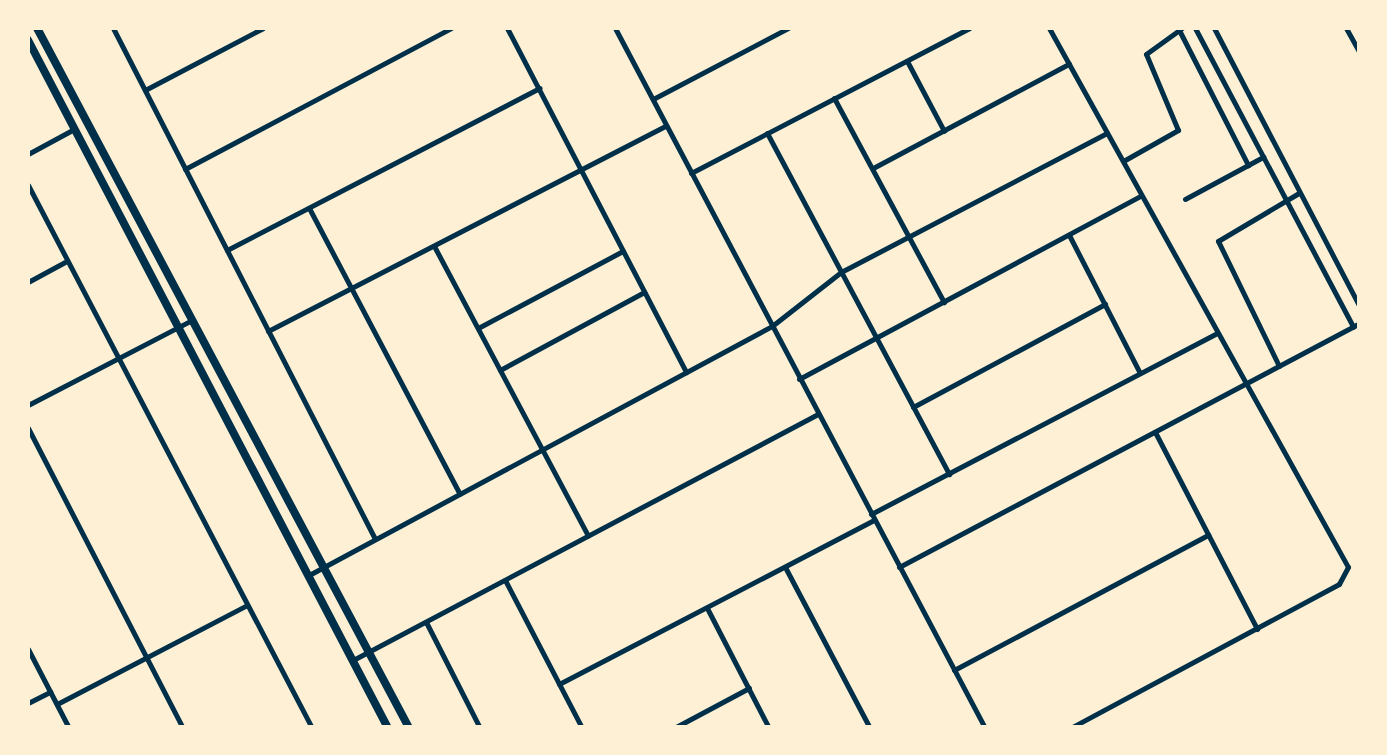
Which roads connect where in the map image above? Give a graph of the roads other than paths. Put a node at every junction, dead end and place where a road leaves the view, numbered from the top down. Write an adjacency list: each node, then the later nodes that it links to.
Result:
1 (38, 28): 54 (highway)
2 (112, 28): 19 (street)
3 (263, 28): 19 (street)
4 (451, 28): 31 (street)
5 (507, 28): 18 (street)
6 (615, 28): 21 (street)
7 (788, 28): 21 (street)
8 (970, 28): 16 (street)
9 (1049, 28): 17 (street)
10 (1179, 28): 29 (street); 30 (street)
11 (1195, 28): 28 (street)
12 (1214, 28): 36 (street)
13 (1346, 28): 15 (street)
14 (28, 40): 23 (highway)
15 (1360, 53)
16 (907, 60): 20 (street); 24 (street)
17 (1069, 64): 24 (street); 26 (street)
18 (539, 88): 33 (street); 40 (street)
19 (144, 90): 31 (street)
20 (834, 98): 25 (street); 32 (street)
21 (652, 99): 22 (street)
22 (666, 125): 33 (street); 34 (street)
23 (74, 129): 27 (street); 56 (highway)
24 (944, 130): 32 (street)
25 (768, 133): 34 (street); 47 (street)
26 (1106, 133): 29 (street); 42 (street)
27 (28, 154)
28 (1263, 157): 30 (street); 39 (street)
29 (1124, 160): 37 (street)
30 (1248, 165): 38 (street)
31 (185, 168): 44 (street)
32 (872, 169): 42 (street)
33 (581, 170): 43 (street); 45 (street)
34 (691, 172): 57 (street)
35 (28, 185): 46 (street)
36 (1300, 193): 39 (street); 53 (street)
37 (1141, 196): 41 (street); 60 (street)
38 (1185, 199)
39 (1286, 200): 55 (street); 63 (street)
40 (309, 208): 44 (street); 49 (street)
41 (1069, 234): 51 (street); 52 (street)
42 (908, 237): 47 (street); 51 (street)
43 (434, 246): 49 (street); 58 (street)
44 (227, 250): 59 (street)
45 (623, 251): 50 (street); 58 (street)
46 (66, 262): 48 (street); 62 (street)
47 (842, 272): 57 (street); 61 (street)
48 (28, 282)
49 (351, 288): 59 (street); 76 (street)
50 (644, 292): 64 (street); 65 (street)
51 (944, 302): 61 (street)
52 (1105, 304): 66 (street); 70 (street)
53 (1360, 307)
54 (192, 320): 56 (street); 81 (highway)
55 (1356, 325): 63 (street)
56 (179, 326): 62 (street); 84 (highway)
57 (772, 326): 65 (street); 67 (street)
58 (478, 328): 64 (street)
59 (268, 331): 80 (street)
60 (1216, 334): 66 (street); 68 (street)
61 (876, 338): 67 (street); 70 (street)
62 (117, 360): 69 (street); 86 (street)
63 (1279, 366): 68 (street)
64 (500, 370): 74 (street)
65 (686, 372): 74 (street)
66 (1140, 373): 75 (street)
67 (799, 378): 71 (street)
68 (1243, 385): 73 (street); 89 (street)
69 (28, 405)
70 (913, 407): 75 (street)
71 (818, 414): 77 (street); 79 (street)
72 (28, 428): 92 (street)
73 (1155, 432): 78 (street); 83 (street)
74 (542, 450): 76 (street); 79 (street)
75 (948, 474): 77 (street)
76 (460, 494): 80 (street)
77 (872, 517): 82 (street); 83 (street)
78 (1208, 535): 89 (street); 94 (street)
79 (588, 536): 85 (street)
80 (375, 539): 81 (street)
81 (323, 567): 84 (street); 91 (highway)
82 (785, 567): 87 (street); 109 (street)
83 (898, 567): 94 (street)
84 (309, 575): 93 (highway)
85 (504, 580): 88 (street); 95 (street)
86 (246, 606): 92 (street); 102 (street)
87 (707, 608): 95 (street); 96 (street)
88 (426, 622): 91 (street); 105 (street)
89 (1257, 629): 111 (street)
90 (28, 649): 97 (street)
91 (368, 652): 93 (street); 104 (highway)
92 (146, 657): 99 (street); 101 (street)
93 (353, 660): 103 (highway)
94 (954, 670): 110 (street)
95 (559, 684): 106 (street)
96 (749, 688): 107 (street); 108 (street)
97 (50, 692): 98 (street); 99 (street)
98 (28, 703)
99 (56, 704): 100 (street)
100 (69, 728)
101 (182, 728)
102 (312, 728)
103 (388, 728)
104 (408, 728)
105 (480, 728)
106 (582, 728)
107 (674, 728)
108 (769, 728)
109 (870, 728)
110 (985, 728)
111 (1071, 728)

